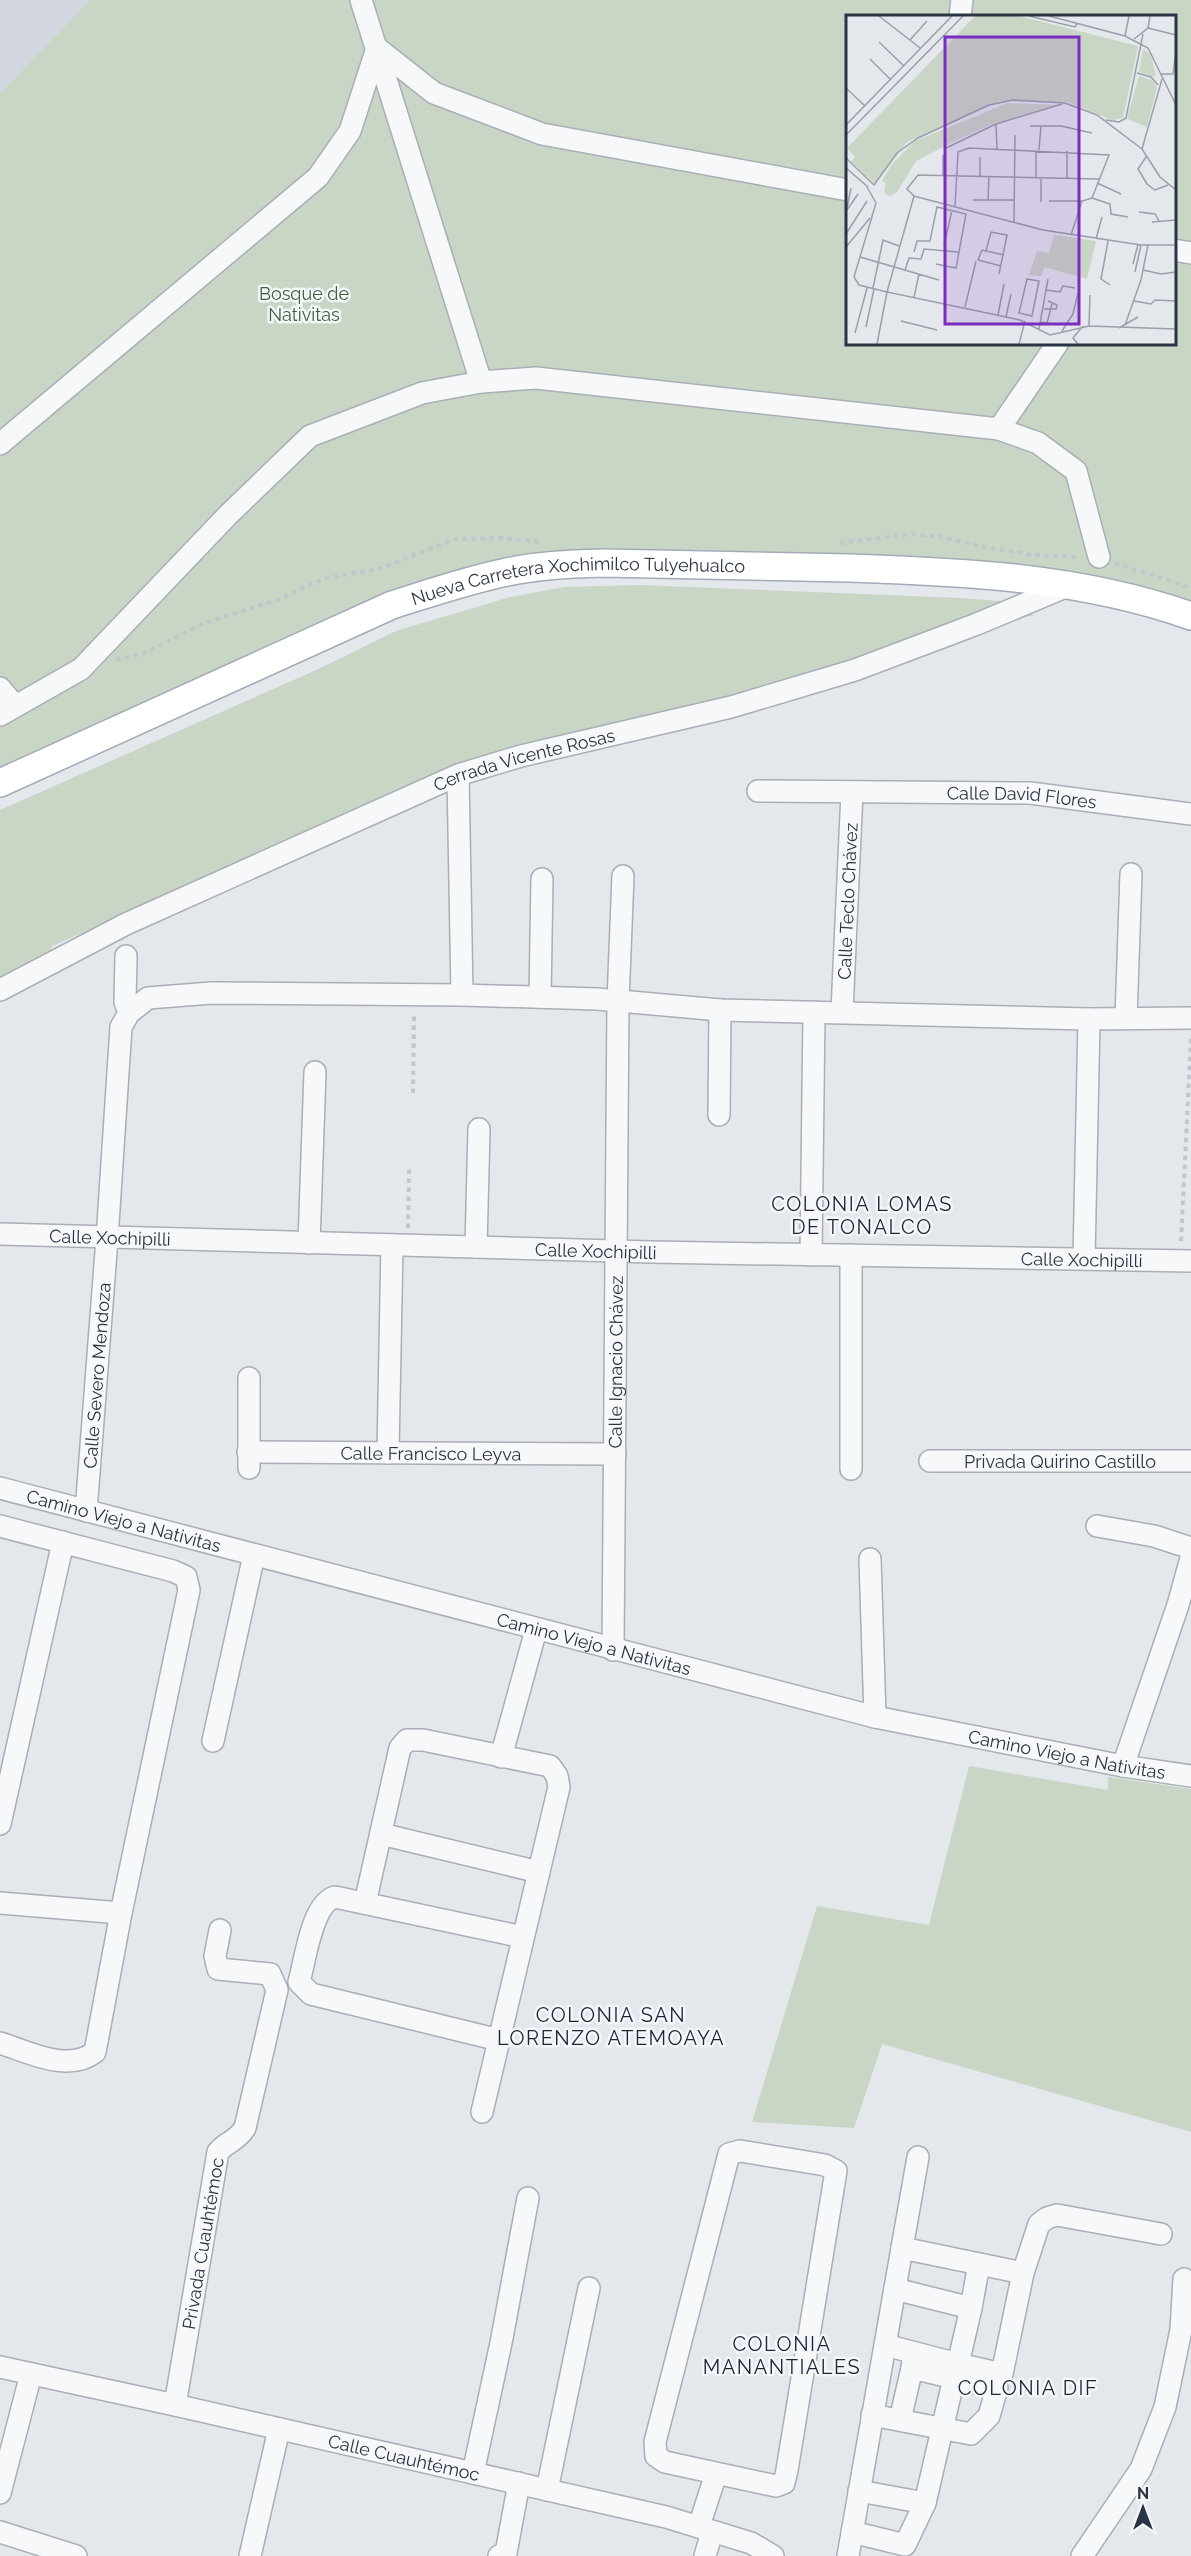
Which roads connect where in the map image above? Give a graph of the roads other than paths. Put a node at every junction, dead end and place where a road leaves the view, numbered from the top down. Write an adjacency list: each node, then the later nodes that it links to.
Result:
1 (361, 0): 4 (street)
2 (962, 0): 3 (street)
3 (960, 15)
4 (377, 48): 5 (street); 9 (street); 11 (street)
5 (846, 190)
6 (1176, 250): 7 (street)
7 (1191, 254)
8 (1056, 345): 10 (street)
9 (481, 382): 10 (street); 16 (street)
10 (999, 429): 12 (street)
11 (0, 444)
12 (1099, 558)
13 (1070, 585): 14 (main road, Nueva Carretera Xochimilco Tulyehualco); 17 (street, Cerrada Vicente Rosas); 18 (main road, Nueva Carretera Xochimilco Tulyehualco)
14 (1191, 616)
15 (0, 688): 16 (street)
16 (8, 710)
17 (458, 776): 26 (street, Cerrada Vicente Rosas); 27 (street)
18 (0, 783)
19 (758, 791): 20 (street, Calle David Flores)
20 (852, 792): 21 (street, Calle David Flores); 31 (street, Calle Teclo Chávez)
21 (1191, 814)
22 (1131, 874): 34 (street)
23 (623, 876): 29 (street, Calle Ignacio Chávez)
24 (542, 879): 28 (street)
25 (126, 956): 33 (street)
26 (0, 990)
27 (462, 995): 28 (street); 33 (street)
28 (540, 997): 29 (street)
29 (618, 1001): 30 (street); 45 (street, Calle Ignacio Chávez)
30 (720, 1010): 32 (street); 38 (street)
31 (842, 1011): 32 (street); 36 (street)
32 (814, 1012): 46 (street)
33 (129, 1013): 41 (street, Calle Severo Mendoza)
34 (1126, 1018): 35 (street); 36 (street)
35 (1191, 1018)
36 (1089, 1019): 48 (street)
37 (315, 1072): 42 (street)
38 (719, 1114)
39 (479, 1129): 44 (street)
40 (0, 1234): 41 (street, Calle Xochipilli)
41 (107, 1239): 42 (street, Calle Xochipilli); 57 (street, Calle Severo Mendoza)
42 (309, 1243): 43 (street, Calle Xochipilli)
43 (400, 1245): 44 (street, Calle Xochipilli); 51 (street)
44 (476, 1247): 45 (street, Calle Xochipilli)
45 (617, 1251): 46 (street, Calle Xochipilli); 52 (street, Calle Ignacio Chávez)
46 (811, 1255): 47 (street, Calle Xochipilli)
47 (851, 1255): 48 (street, Calle Xochipilli); 55 (street)
48 (1084, 1259): 49 (street, Calle Xochipilli)
49 (1186, 1261)
50 (249, 1378): 51 (street, Calle Francisco Leyva)
51 (388, 1453): 52 (street, Calle Francisco Leyva)
52 (615, 1454): 66 (street, Calle Ignacio Chávez)
53 (930, 1461): 54 (street, Privada Quirino Castillo)
54 (1191, 1461)
55 (851, 1469)
56 (0, 1488): 57 (street, Camino Viejo a Nativitas)
57 (86, 1510): 62 (street, Camino Viejo a Nativitas)
58 (0, 1526): 60 (street)
59 (1097, 1526): 61 (street)
60 (63, 1542): 72 (street); 77 (street)
61 (1191, 1548)
62 (254, 1555): 65 (street, Camino Viejo a Nativitas); 68 (street)
63 (1191, 1558): 70 (street)
64 (870, 1559): 67 (street)
65 (536, 1630): 66 (street, Camino Viejo a Nativitas); 69 (street)
66 (613, 1650): 67 (street, Camino Viejo a Nativitas)
67 (875, 1717): 70 (street, Camino Viejo a Nativitas)
68 (213, 1741)
69 (501, 1757): 73 (street); 74 (street)
70 (1123, 1766): 71 (street, Camino Viejo a Nativitas)
71 (1191, 1776)
72 (0, 1824)
73 (381, 1834): 74 (street); 76 (street)
74 (540, 1872): 79 (street)
75 (0, 1902): 77 (street)
76 (365, 1903): 79 (street); 80 (street)
77 (120, 1913): 81 (street)
78 (220, 1930): 98 (street, Privada Cuauhtémoc)
79 (523, 1937): 80 (street)
80 (499, 2040): 82 (street)
81 (0, 2043)
82 (482, 2112)
83 (918, 2157): 86 (street)
84 (528, 2199): 103 (street)
85 (1161, 2234): 88 (street)
86 (902, 2248): 87 (street); 91 (street)
87 (979, 2264): 88 (street); 92 (street)
88 (1023, 2273): 96 (street)
89 (1184, 2279): 119 (street)
90 (589, 2288): 106 (street)
91 (895, 2289): 92 (street); 93 (street)
92 (971, 2308): 96 (street)
93 (885, 2345): 94 (street); 99 (street)
94 (913, 2360): 96 (street); 100 (street)
95 (0, 2367): 97 (street, Calle Cuauhtémoc)
96 (956, 2371): 102 (street); 102 (street)
97 (31, 2374): 98 (street, Calle Cuauhtémoc); 108 (street)
98 (175, 2405): 101 (street, Calle Cuauhtémoc)
99 (872, 2415): 100 (street); 107 (street)
100 (900, 2420): 102 (street)
101 (279, 2429): 103 (street, Calle Cuauhtémoc); 114 (street)
102 (943, 2429): 109 (street)
103 (472, 2473): 105 (street, Calle Cuauhtémoc)
104 (716, 2474): 104 (street); 110 (street)
105 (519, 2483): 106 (street, Calle Cuauhtémoc); 115 (street)
106 (547, 2490): 110 (street, Calle Cuauhtémoc)
107 (859, 2491): 109 (street); 112 (street)
108 (0, 2493)
109 (925, 2503): 112 (street)
110 (705, 2529): 116 (street); 117 (street, Calle Cuauhtémoc)
111 (0, 2532): 113 (street)
112 (852, 2532): 118 (street)
113 (76, 2556)
114 (250, 2556)
115 (499, 2556)
116 (705, 2556)
117 (773, 2556)
118 (848, 2556)
119 (1082, 2556)

